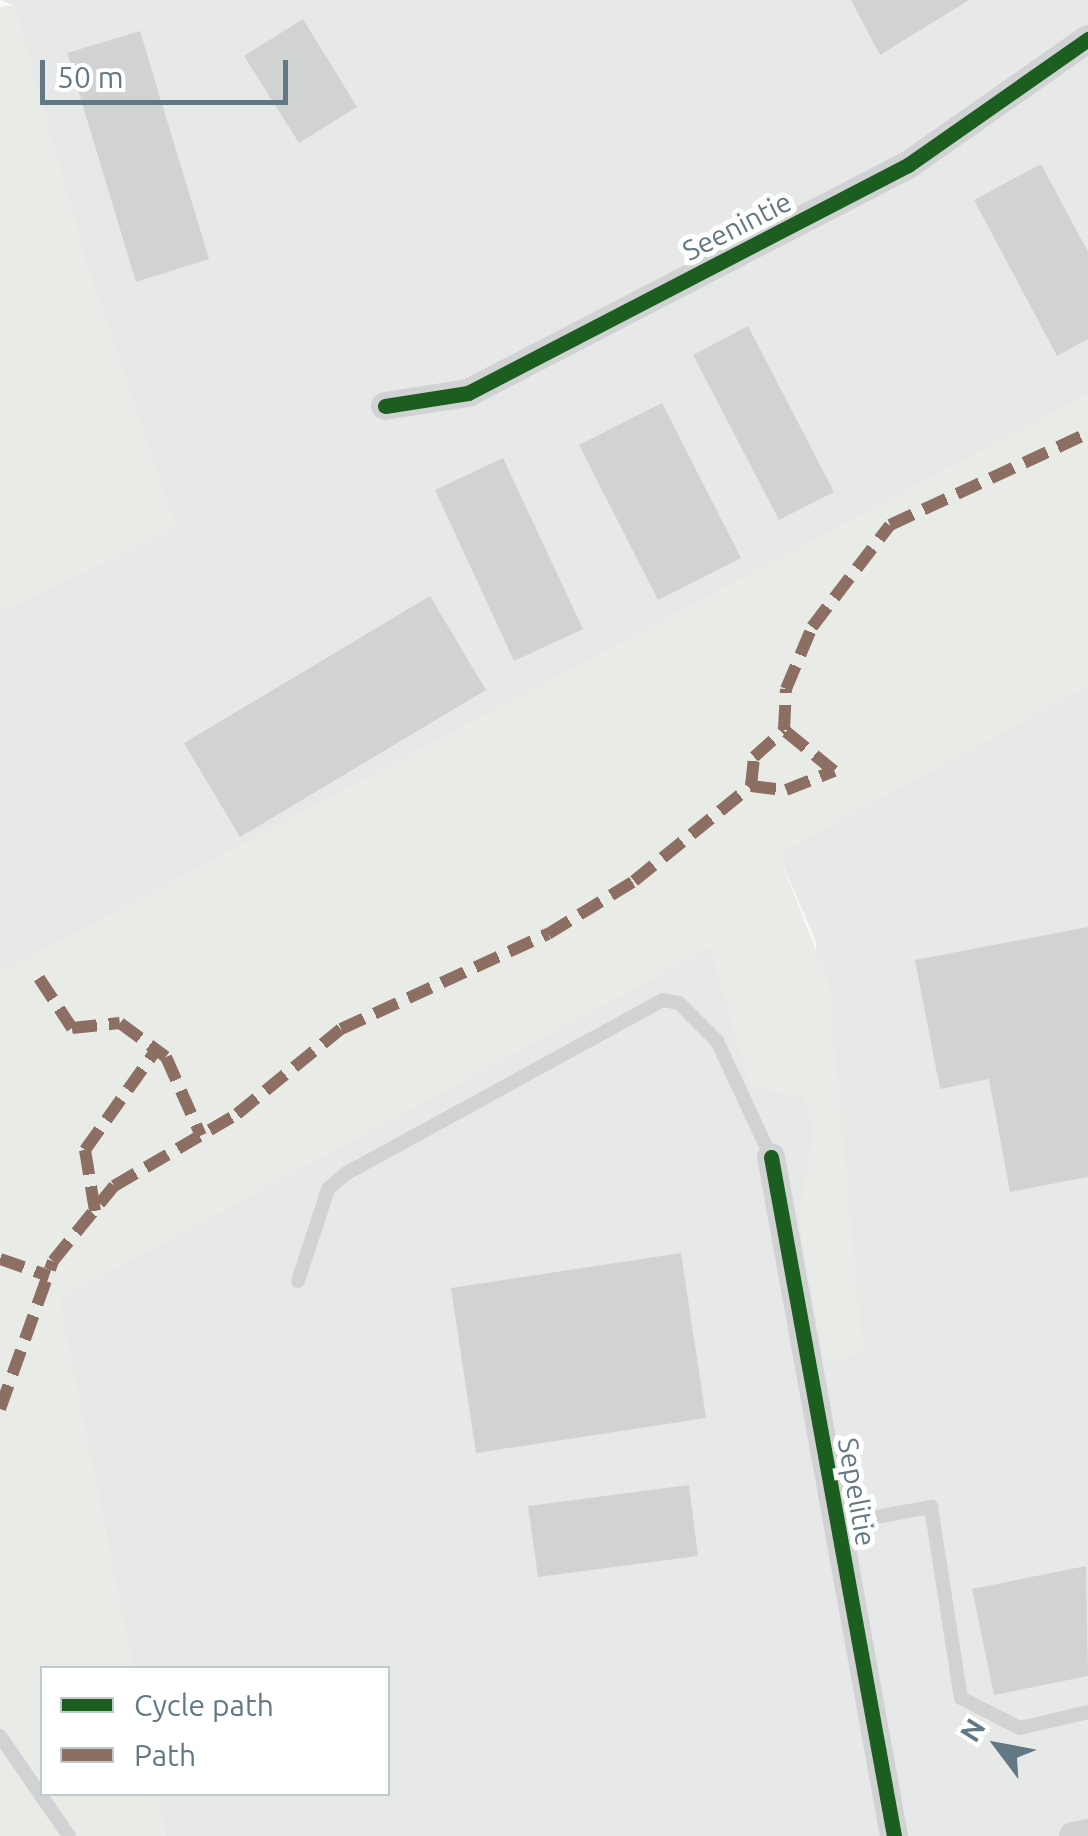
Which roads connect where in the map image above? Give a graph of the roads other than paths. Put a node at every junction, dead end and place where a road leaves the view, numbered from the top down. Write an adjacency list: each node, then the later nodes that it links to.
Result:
1 (1088, 38): 2 (street, Seenintie)
2 (385, 406)
3 (772, 1158): 4 (lane); 5 (street, Sepelitie)
4 (298, 1281)
5 (838, 1524): 6 (lane); 12 (street, Sepelitie)
6 (1088, 1712)
7 (0, 1736): 8 (lane)
8 (40, 1794)
9 (41, 1796): 11 (lane)
10 (1088, 1833): 13 (street)
11 (69, 1836)
12 (894, 1836)
13 (1073, 1836)

